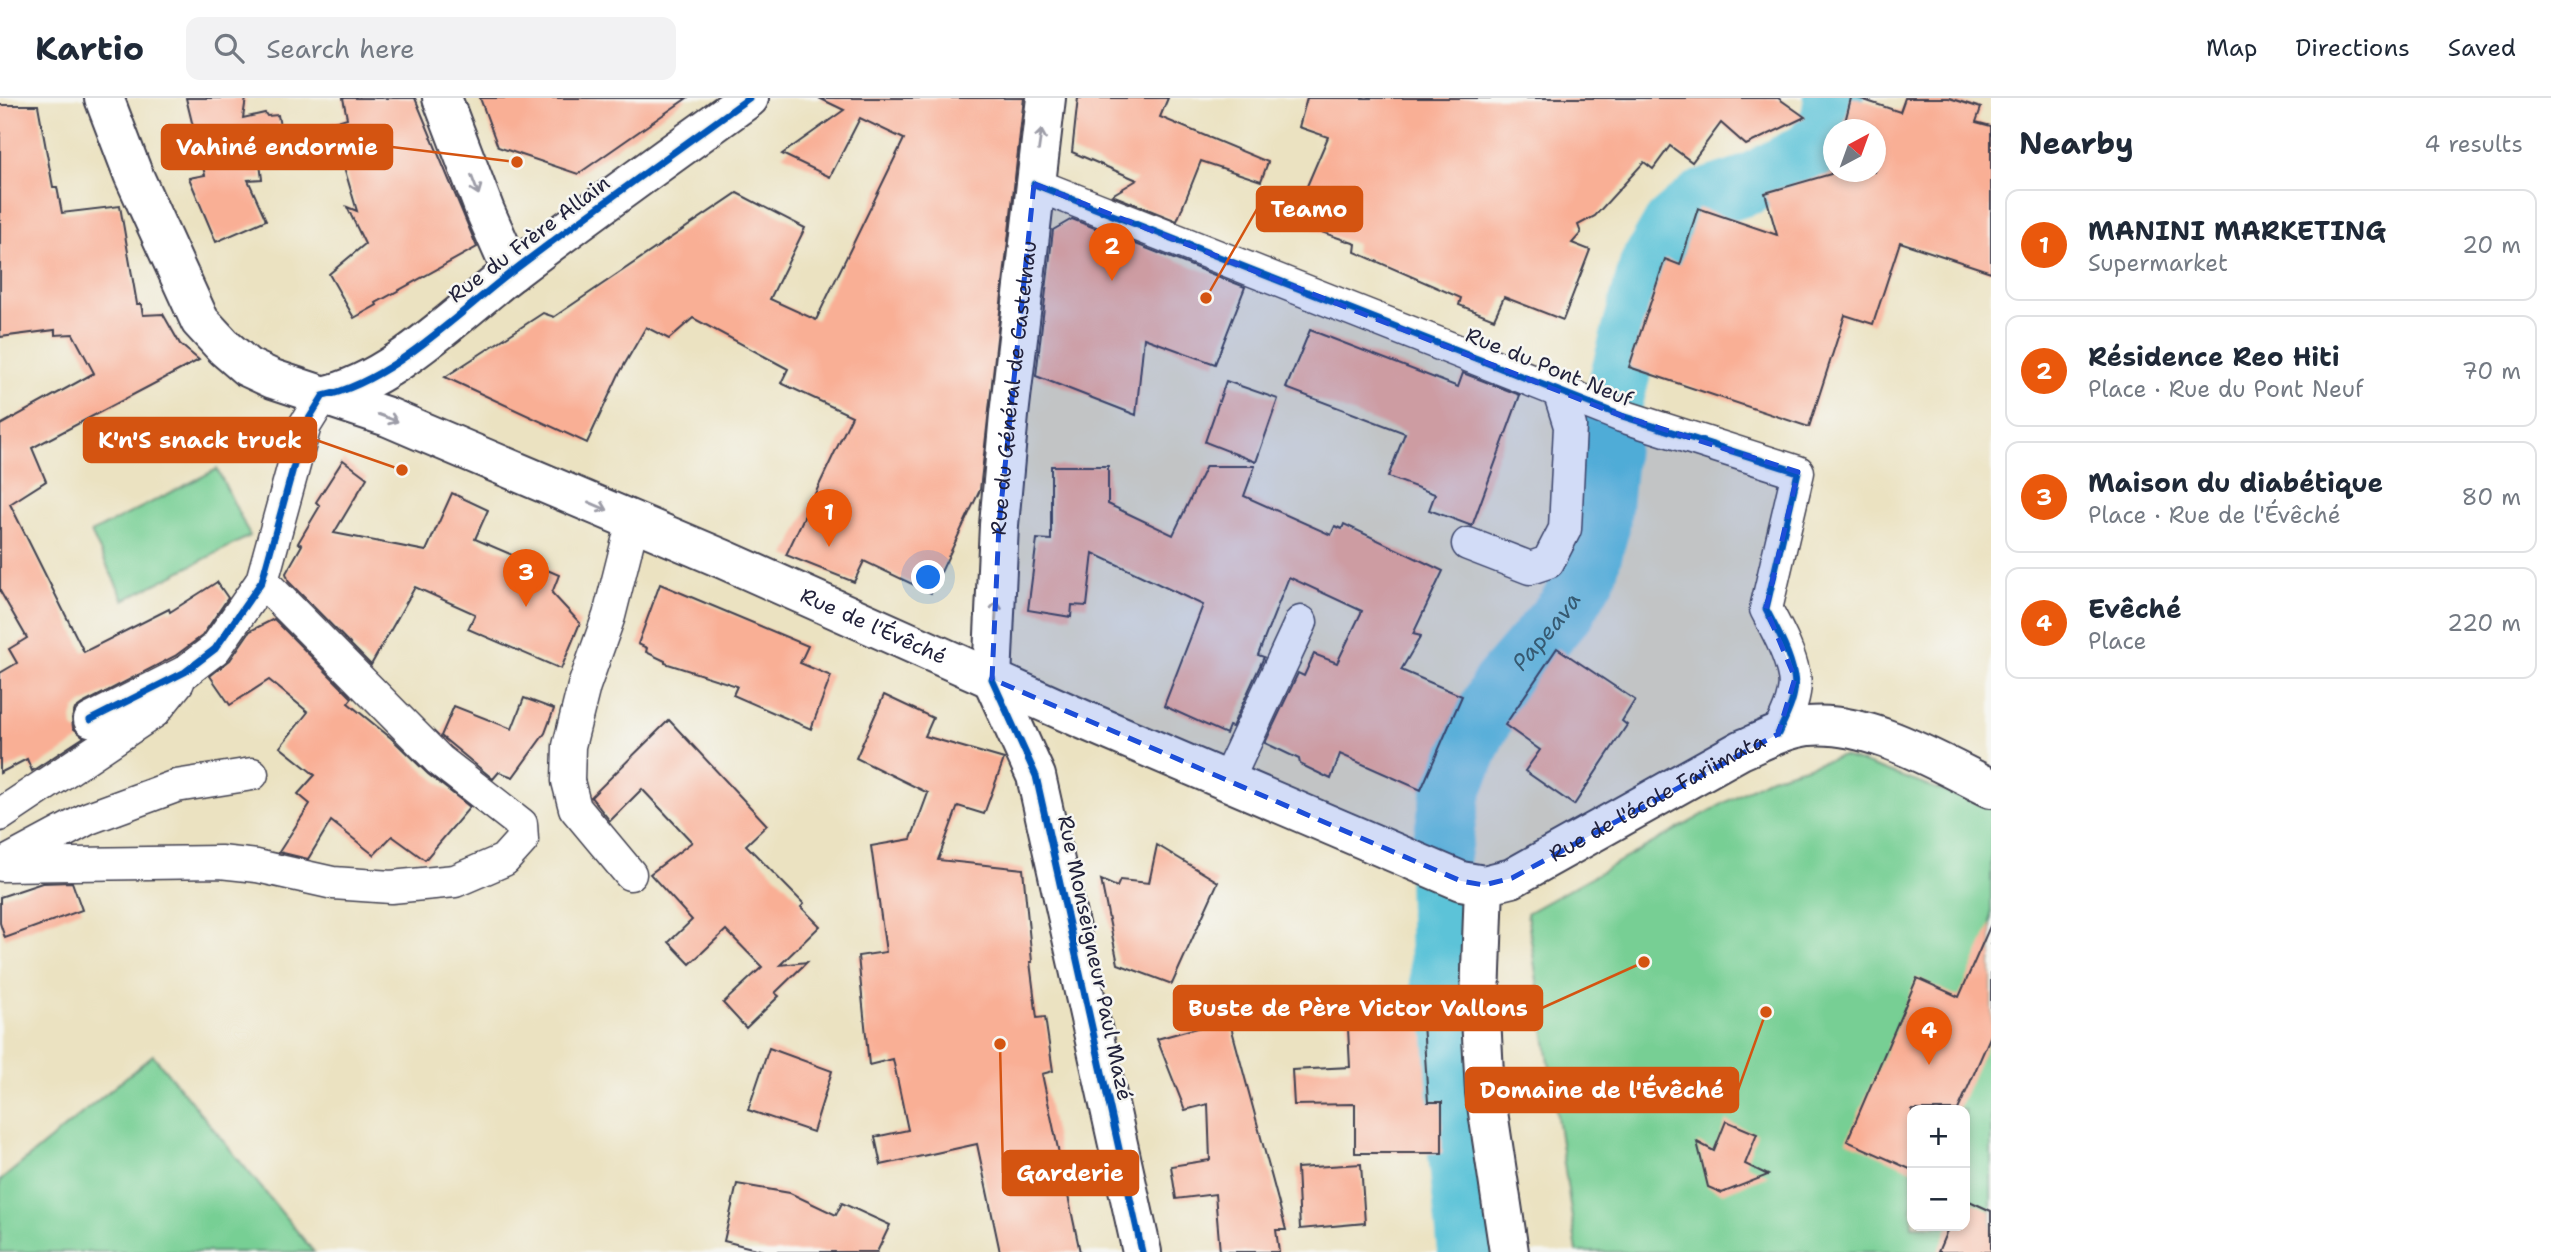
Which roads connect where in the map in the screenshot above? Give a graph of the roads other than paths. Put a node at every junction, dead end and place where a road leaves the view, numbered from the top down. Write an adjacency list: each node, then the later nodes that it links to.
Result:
1 (104, 98): 7 (main road, Rue de l'Évêché)
2 (442, 98): 6 (main road, one-way to 6)
3 (749, 98): 6 (main road, Rue du Frère Allain)
4 (1046, 98): 5 (main road, Rue du Général de Castelnau, one-way to 4)
5 (1034, 184): 8 (street, Rue du Pont Neuf); 14 (main road, Rue du Général de Castelnau, one-way to 5)
6 (512, 272): 7 (main road, Rue du Frère Allain)
7 (323, 396): 9 (main road, Rue de l'Évêché, one-way to 9); 11 (street)
8 (1572, 396): 10 (street, Rue du Pont Neuf); 16 (street, Rue du Pont Neuf)
9 (633, 521): 14 (main road, Rue de l'Évêché); 22 (street)
10 (1468, 544)
11 (262, 581): 13 (street); 21 (street)
12 (1301, 622): 18 (street)
13 (185, 672): 15 (street); 20 (street)
14 (992, 679): 18 (main road, Rue de l'Évêché); 24 (main road, Rue Monseigneur Paul Mazé)
15 (90, 720)
16 (1778, 734): 19 (main road, Rue de l'école Fariimata); 23 (main road, Rue de l'école Fariimata)
17 (252, 774): 21 (street)
18 (1227, 781): 23 (main road, Rue de l'Évêché)
19 (1991, 788)
20 (0, 815)
21 (1, 866)
22 (630, 874)
23 (1473, 883): 25 (main road)
24 (1142, 1252)
25 (1509, 1252)

